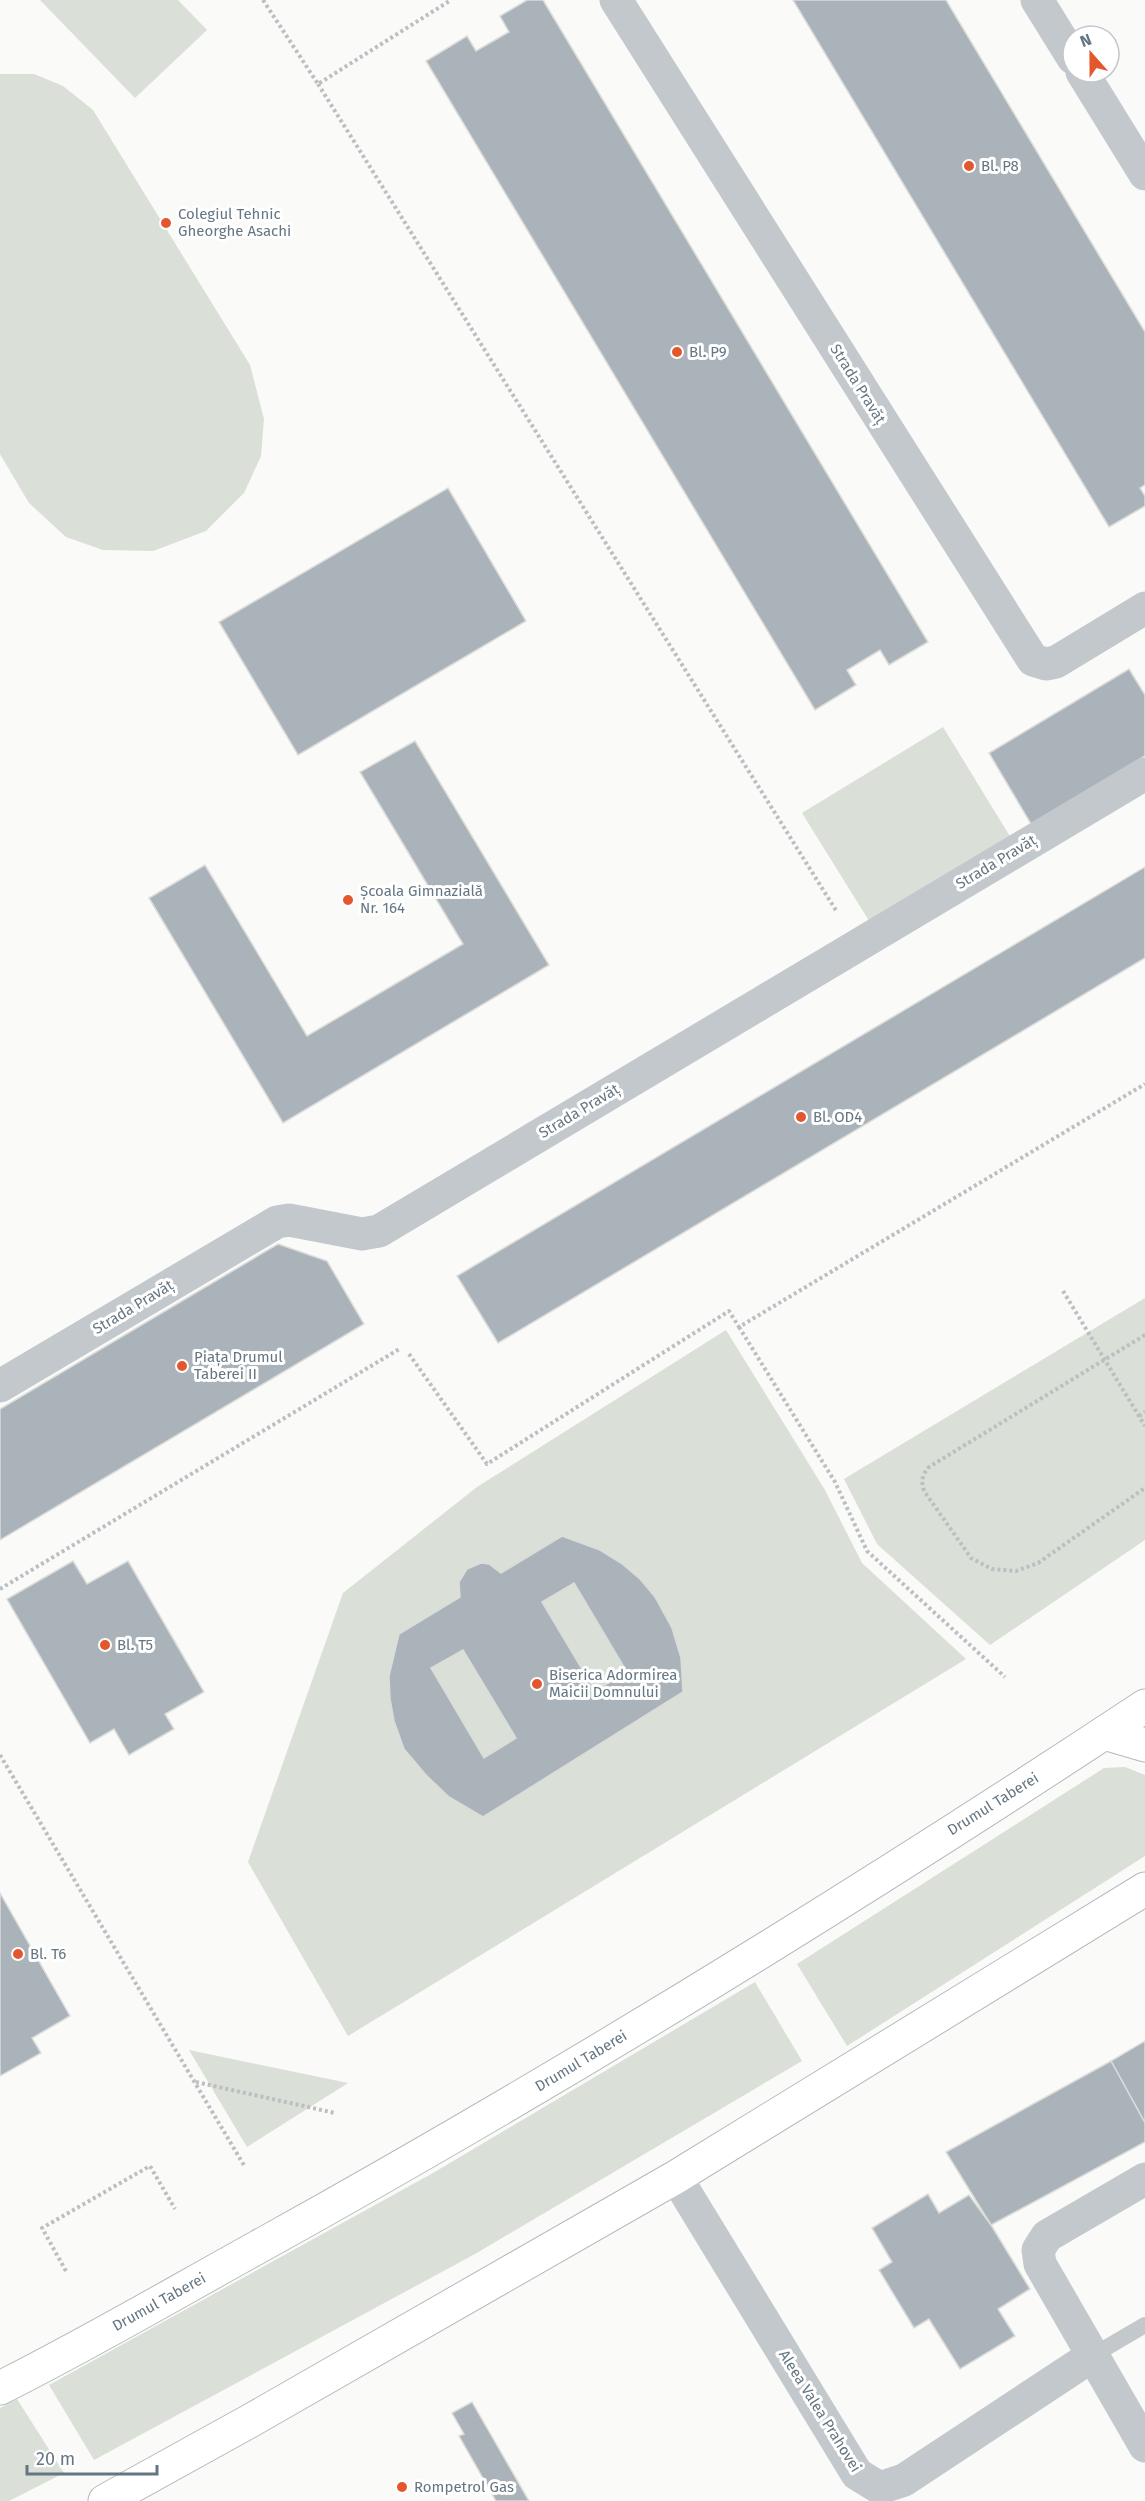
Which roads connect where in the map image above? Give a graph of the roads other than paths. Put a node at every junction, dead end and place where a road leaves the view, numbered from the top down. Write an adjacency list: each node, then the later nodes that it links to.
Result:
1 (616, 0): 6 (street, Strada Pravăț)
2 (1037, 0): 3 (street)
3 (1061, 39)
4 (1089, 84): 5 (street)
5 (1145, 174)
6 (1145, 608)
7 (1145, 774): 8 (street, Strada Pravăț)
8 (0, 1386)
9 (1145, 1706): 10 (main road, Drumul Taberei)
10 (1104, 1733): 11 (main road); 17 (main road, Drumul Taberei)
11 (1145, 1744)
12 (1145, 1889): 13 (main road)
13 (676, 2177): 16 (street, Aleea Valea Prahovei); 19 (main road)
14 (1145, 2179): 16 (street)
15 (1145, 2325): 16 (lane)
16 (1092, 2356): 18 (street)
17 (0, 2388)
18 (1145, 2446)
19 (105, 2501)

